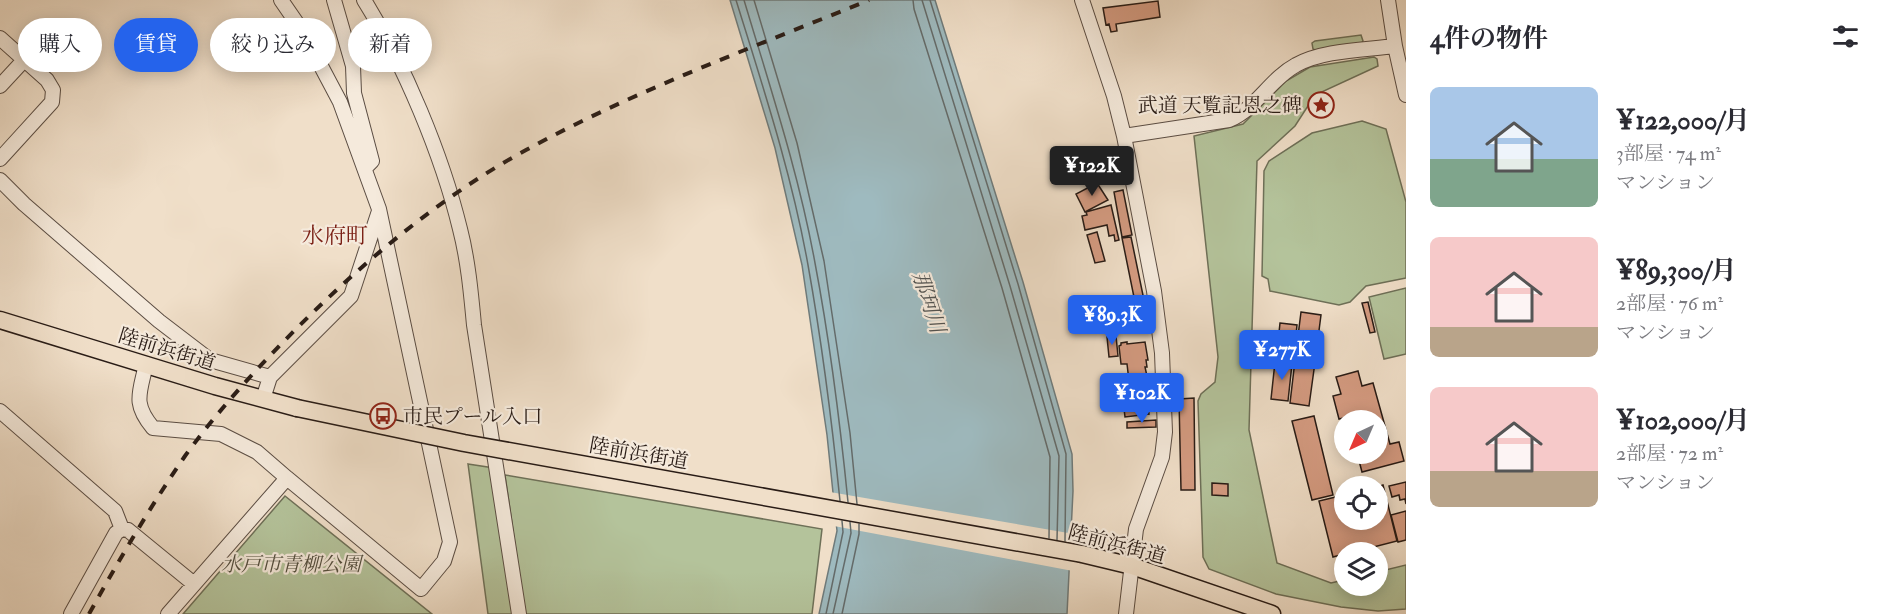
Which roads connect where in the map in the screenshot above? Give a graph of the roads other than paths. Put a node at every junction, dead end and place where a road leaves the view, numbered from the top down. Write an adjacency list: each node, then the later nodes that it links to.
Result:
1 (280, 0): 15 (street)
2 (334, 0): 15 (street)
3 (364, 0): 29 (street)
4 (1082, 0): 13 (street)
5 (1388, 0): 7 (street)
6 (0, 38): 8 (street)
7 (1395, 46): 12 (street); 13 (street)
8 (18, 53)
9 (18, 67): 11 (street)
10 (39, 72): 14 (street)
11 (0, 86)
12 (1406, 95)
13 (1124, 136): 25 (street)
14 (0, 159)
15 (366, 168): 17 (street)
16 (0, 180): 20 (street)
17 (379, 209): 20 (street); 23 (street)
18 (0, 320): 19 (main road, 陸前浜街道)
19 (147, 364): 21 (main road, 陸前浜街道); 23 (street)
20 (270, 377): 21 (street)
21 (263, 399): 25 (main road, 陸前浜街道, bridge)
22 (0, 411): 24 (street)
23 (287, 478): 26 (street)
24 (122, 529): 26 (street); 27 (street)
25 (1132, 566): 30 (street); 31 (main road, 陸前浜街道)
26 (194, 584): 28 (street)
27 (71, 614)
28 (168, 614)
29 (519, 614)
30 (1126, 614)
31 (1272, 614)

